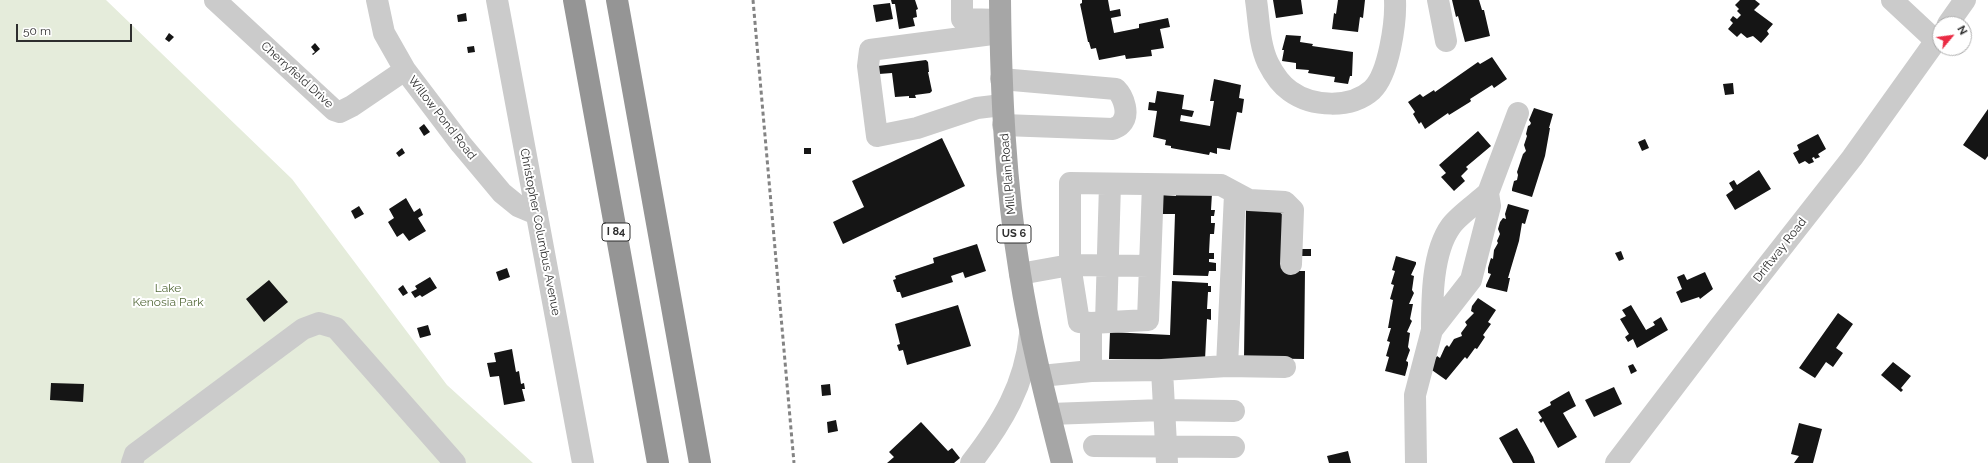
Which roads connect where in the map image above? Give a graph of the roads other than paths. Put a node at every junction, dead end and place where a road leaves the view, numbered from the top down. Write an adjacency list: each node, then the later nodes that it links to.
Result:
1 (215, 0): 17 (street, Cherryfield Drive)
2 (377, 0): 17 (street, Willow Pond Road)
3 (497, 0): 25 (street, Christopher Columbus Avenue)
4 (574, 0): 48 (highway, I 84)
5 (617, 0): 49 (highway)
6 (962, 0): 13 (street)
7 (1256, 0): 8 (street)
8 (1395, 0)
9 (1438, 0): 15 (street)
10 (1892, 0): 14 (street)
11 (1964, 0): 12 (street, Driftway Road)
12 (1953, 16)
13 (1000, 18): 18 (main road, Mill Plain Road / US 6); 20 (street)
14 (1932, 27)
15 (1446, 41)
16 (1932, 46): 53 (street, Driftway Road)
17 (405, 70): 25 (street, Willow Pond Road)
18 (1001, 80): 20 (main road, Mill Plain Road / US 6); 20 (street)
19 (1518, 113): 24 (street)
20 (1003, 115): 30 (main road, Mill Plain Road / US 6)
21 (1110, 184): 22 (street); 27 (street); 28 (street)
22 (1153, 185): 23 (street); 29 (street)
23 (1235, 194): 26 (street); 34 (street)
24 (1488, 194): 32 (street); 32 (street)
25 (537, 214): 47 (street, Christopher Columbus Avenue)
26 (1291, 264)
27 (1070, 265): 28 (street); 30 (street); 31 (street)
28 (1108, 265): 29 (street); 31 (street)
29 (1150, 266): 31 (street)
30 (1020, 274): 33 (main road, Mill Plain Road / US 6)
31 (1099, 322): 37 (street)
32 (1432, 330): 52 (street)
33 (1030, 331): 38 (main road, Mill Plain Road / US 6); 50 (street)
34 (1227, 366): 35 (street); 36 (street)
35 (1285, 367)
36 (1162, 370): 37 (street); 39 (street)
37 (1091, 371): 38 (street)
38 (1041, 376): 41 (main road, Mill Plain Road / US 6)
39 (1163, 410): 40 (street); 41 (street); 44 (street)
40 (1234, 411)
41 (1050, 414): 51 (main road, Mill Plain Road / US 6)
42 (1094, 446): 44 (street)
43 (1234, 446): 44 (street)
44 (1167, 455)
45 (132, 463): 46 (street)
46 (455, 463)
47 (583, 463)
48 (658, 463)
49 (700, 463)
50 (971, 463)
51 (1062, 463)
52 (1416, 463)
53 (1616, 463)

